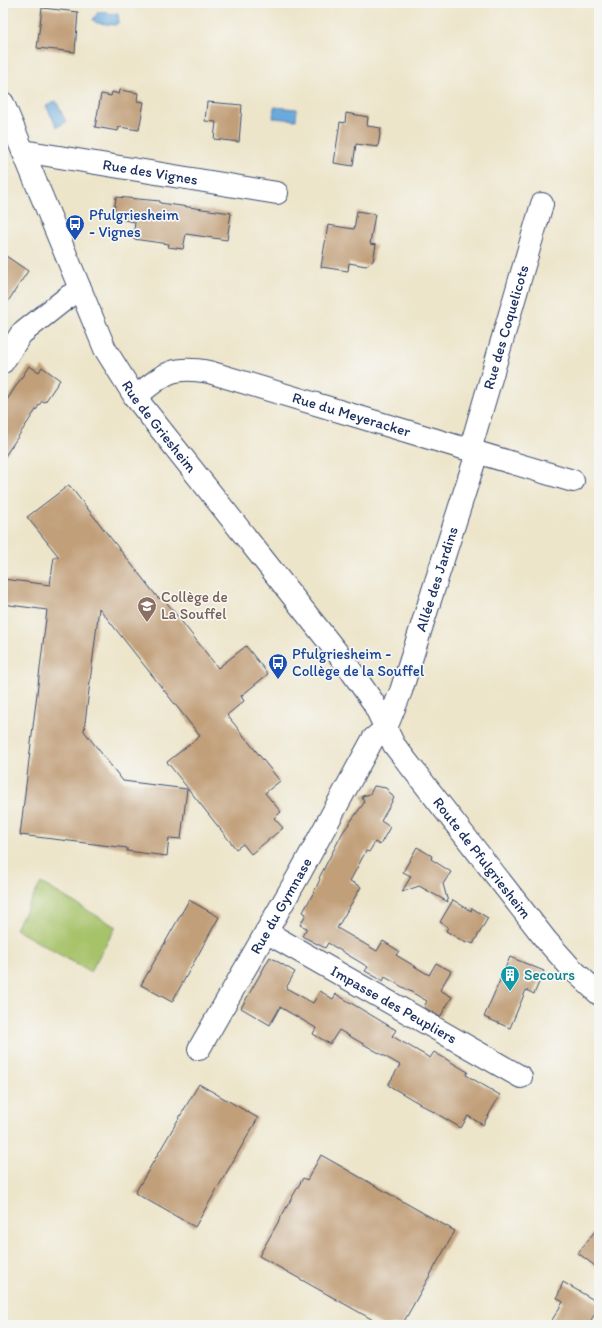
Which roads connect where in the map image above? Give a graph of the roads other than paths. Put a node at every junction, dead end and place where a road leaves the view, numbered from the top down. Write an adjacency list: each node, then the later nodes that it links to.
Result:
1 (3, 103): 2 (street, Rue de Griesheim)
2 (23, 151): 3 (street, Rue des Vignes); 5 (street, Rue de Griesheim)
3 (277, 193)
4 (542, 204): 8 (street, Rue des Coquelicots)
5 (81, 290): 6 (street); 7 (street, Rue de Griesheim)
6 (3, 362)
7 (135, 397): 8 (street, Rue du Meyeracker); 10 (street, Rue de Griesheim)
8 (474, 451): 9 (street, Rue du Meyeracker); 10 (street, Allée des Jardins)
9 (573, 481)
10 (383, 720): 11 (street, Rue du Gymnase); 12 (street, Route de Pfulgriesheim)
11 (266, 932): 13 (street, Rue du Gymnase); 14 (street, Impasse des Peupliers)
12 (599, 994)
13 (200, 1049)
14 (521, 1077)

